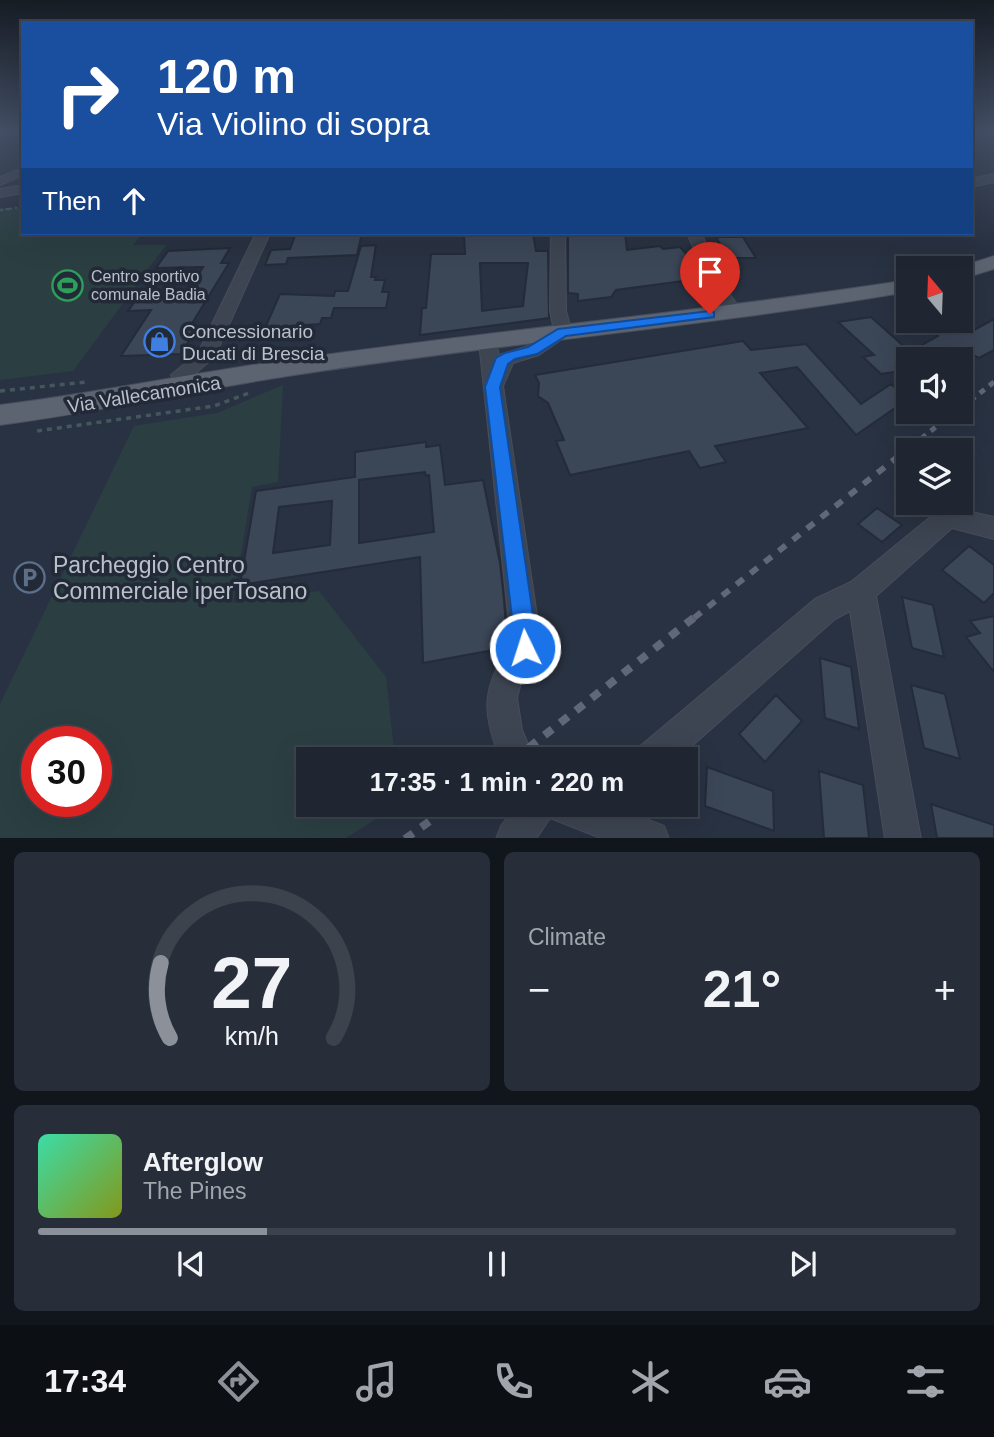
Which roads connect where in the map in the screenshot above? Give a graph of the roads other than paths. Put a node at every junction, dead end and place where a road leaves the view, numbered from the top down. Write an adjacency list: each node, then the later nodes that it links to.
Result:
1 (21, 174): 3 (street)
2 (994, 178): 4 (street)
3 (0, 183)
4 (973, 183)
5 (21, 189): 6 (street)
6 (0, 193)
7 (21, 205): 8 (street)
8 (0, 208)
9 (261, 235): 19 (street)
10 (558, 235): 16 (street)
11 (695, 235): 15 (street)
12 (994, 262): 13 (main road)
13 (973, 269)
14 (896, 288): 15 (main road, Via Vallecamonica)
15 (734, 312): 16 (main road, Via Vallecamonica)
16 (563, 332): 17 (main road, Via Vallecamonica); 20 (street)
17 (488, 342): 18 (main road, Via Vallecamonica); 20 (street)
18 (287, 368): 19 (main road, Via Vallecamonica); 22 (main road, Via Vallecamonica)
19 (181, 375): 21 (main road, Via Vallecamonica)
20 (493, 387): 25 (street)
21 (0, 398)
22 (0, 415)
23 (994, 528): 24 (street)
24 (861, 590): 26 (street); 31 (street)
25 (513, 747)
26 (665, 747)
27 (529, 817): 29 (street)
28 (603, 817): 30 (street)
29 (514, 838)
30 (651, 838)
31 (903, 838)

